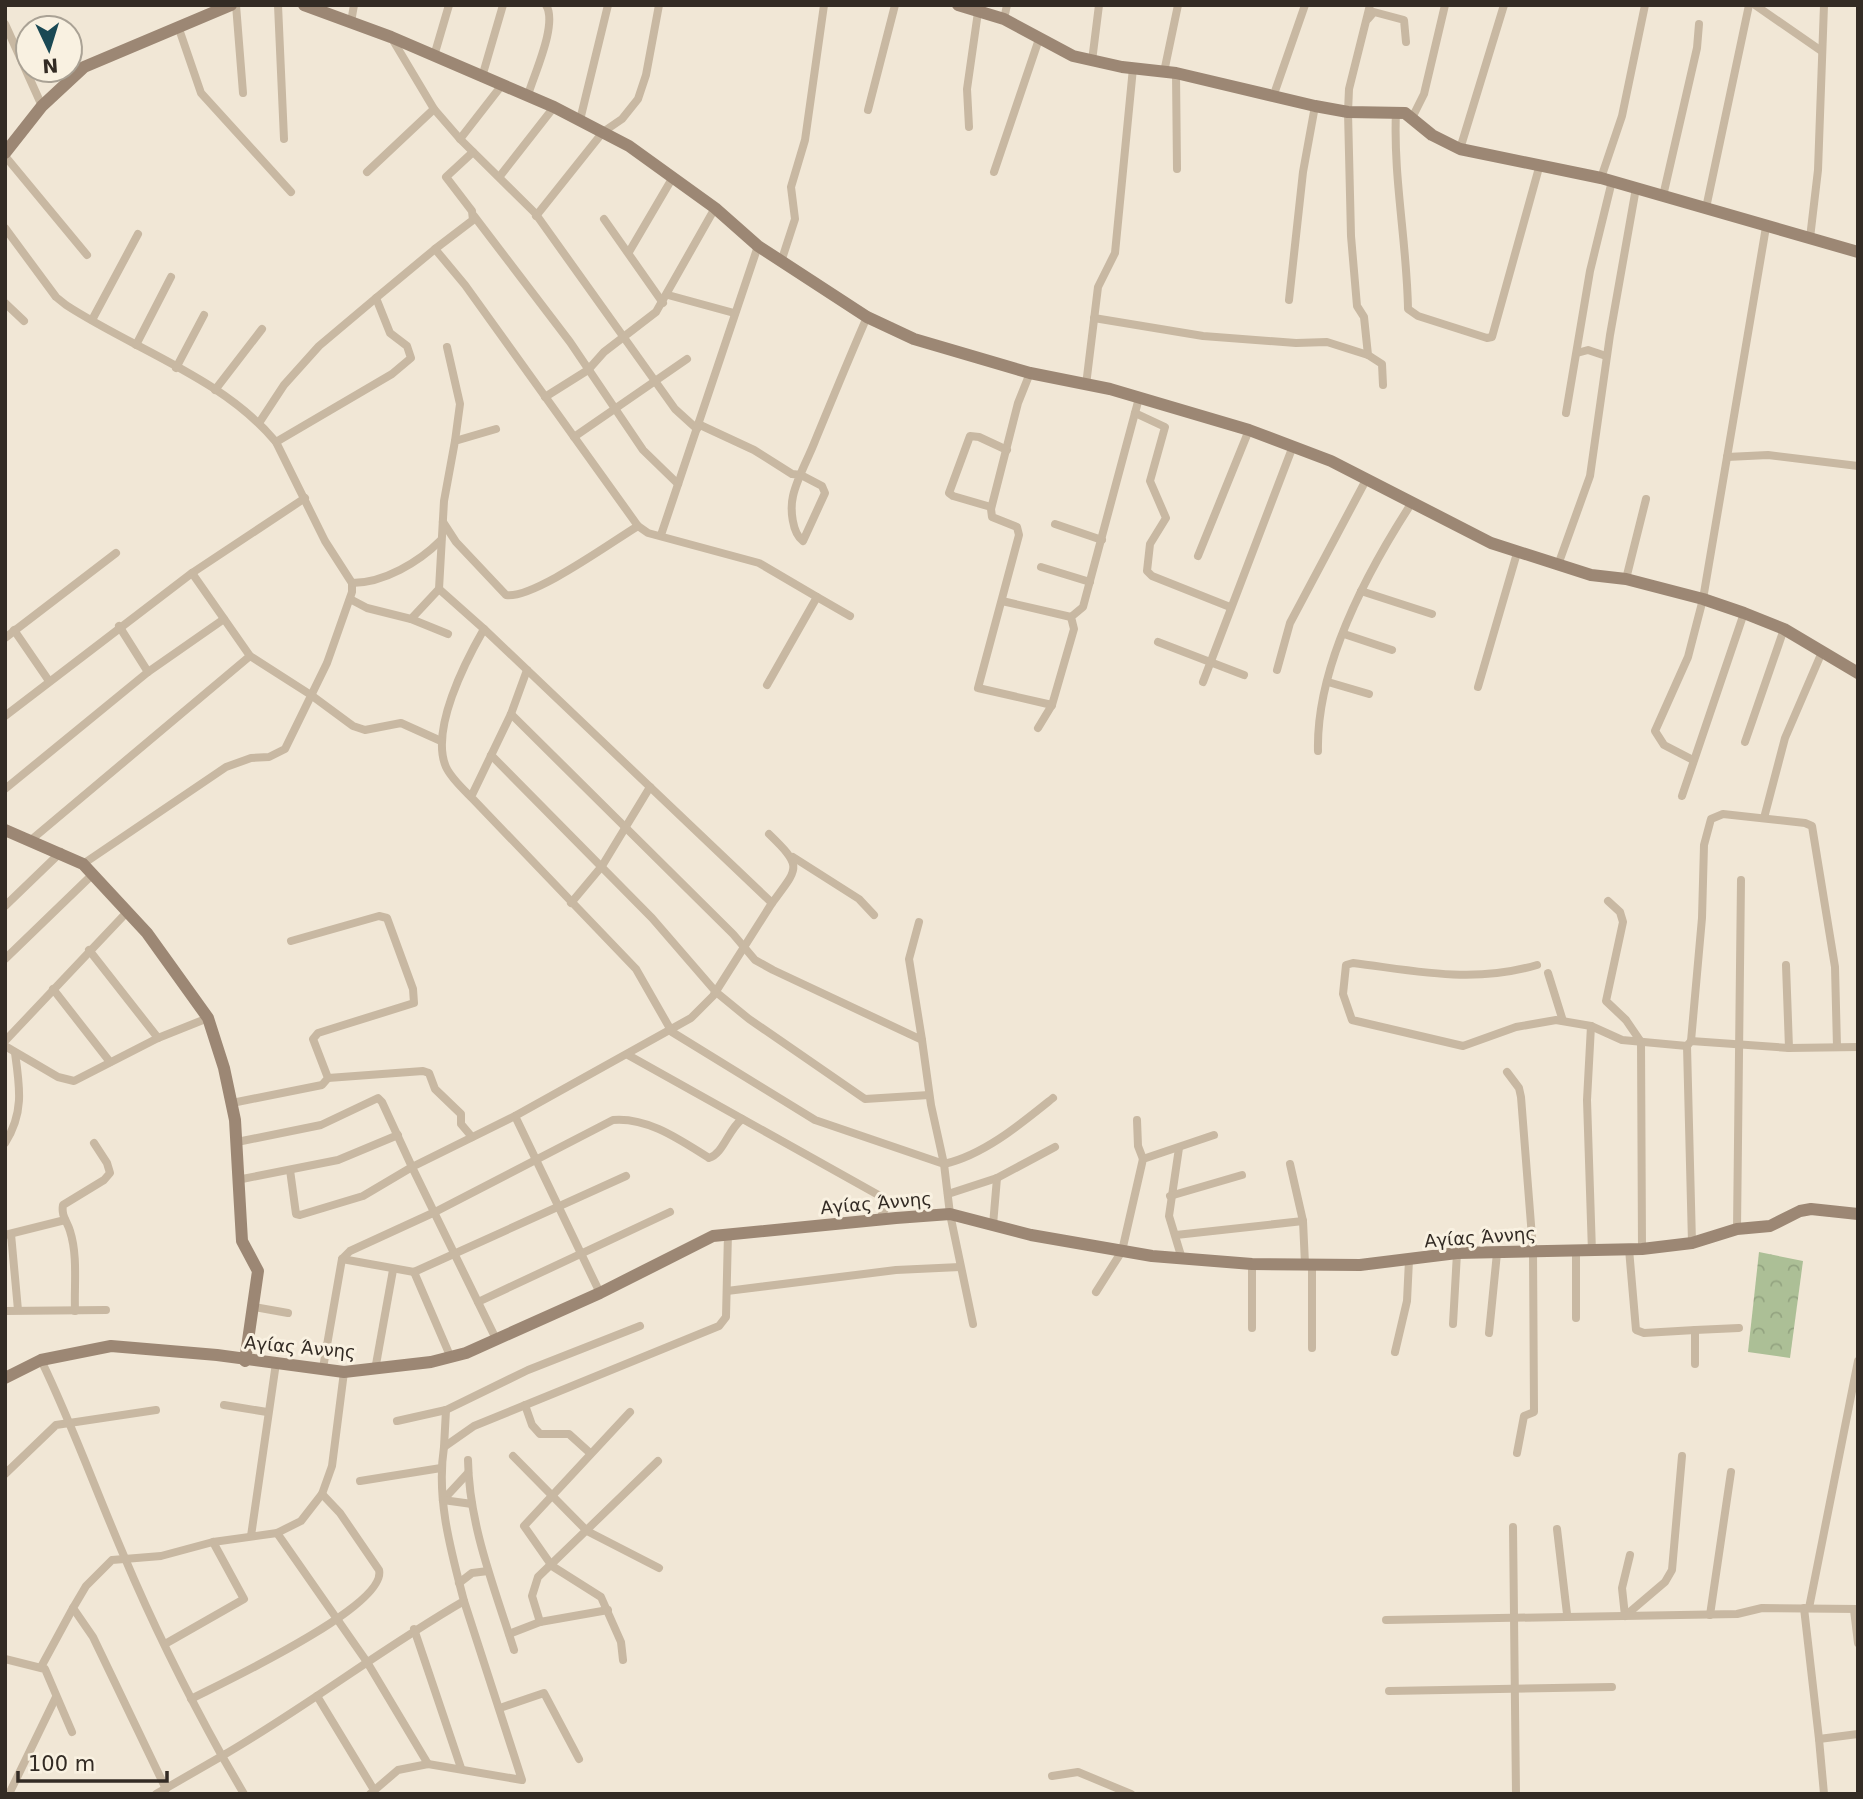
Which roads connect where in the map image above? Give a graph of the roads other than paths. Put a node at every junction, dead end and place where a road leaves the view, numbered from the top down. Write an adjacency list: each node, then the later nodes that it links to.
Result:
1 (233, 5): 30 (street); 41 (street)
2 (278, 5): 55 (street)
3 (304, 5): 27 (street)
4 (354, 5): 27 (street)
5 (449, 5): 35 (street)
6 (503, 5): 39 (street)
7 (546, 5): 42 (street)
8 (608, 5): 52 (street)
9 (659, 5): 54 (street)
10 (824, 5): 84 (street)
11 (895, 5): 48 (street)
12 (958, 5): 24 (street)
13 (1007, 5): 25 (street)
14 (1099, 5): 36 (street)
15 (1178, 5): 38 (street)
16 (1305, 5): 43 (street)
17 (1370, 5): 26 (street)
18 (1445, 5): 51 (street)
19 (1504, 5): 57 (street)
20 (1644, 5): 66 (street)
21 (1749, 5): 71 (street)
22 (1755, 5): 34 (street)
23 (1824, 5): 34 (street)
24 (978, 12): 25 (street); 53 (street)
25 (1004, 19): 32 (street)
26 (1366, 21): 33 (street); 49 (street)
27 (351, 22): 31 (street)
28 (5, 24): 44 (street)
29 (1699, 24): 69 (street)
30 (178, 26): 44 (street); 68 (street)
31 (391, 37): 35 (street); 47 (street)
32 (1039, 39): 36 (street); 63 (street)
33 (1406, 42)
34 (1820, 50): 78 (street)
35 (434, 56): 39 (street)
36 (1092, 61): 37 (street)
37 (1132, 68): 38 (street); 93 (street)
38 (1170, 73): 43 (street); 61 (street)
39 (482, 77): 40 (street)
40 (502, 85): 42 (street); 56 (street)
41 (243, 93)
42 (528, 95): 46 (street)
43 (1273, 97): 45 (street)
44 (42, 106): 59 (street)
45 (1315, 106): 49 (street); 88 (street)
46 (554, 107): 52 (street); 64 (street)
47 (434, 109): 56 (street); 62 (street)
48 (868, 110)
49 (1348, 112): 50 (street); 101 (street)
50 (1396, 112): 51 (street); 60 (street)
51 (1412, 118): 57 (street)
52 (580, 120): 54 (street)
53 (969, 127)
54 (603, 132): 65 (street); 73 (street)
55 (284, 139)
56 (460, 139): 58 (street)
57 (1460, 149): 60 (street)
58 (473, 152): 64 (street); 72 (street)
59 (5, 155): 83 (street)
60 (1540, 164): 66 (street)
61 (1177, 170)
62 (367, 172)
63 (994, 172)
64 (500, 176): 73 (street)
65 (673, 177): 70 (street); 81 (street)
66 (1606, 179): 67 (street); 100 (street)
67 (1636, 188): 69 (street); 102 (street)
68 (292, 192)
69 (1663, 196): 71 (street)
70 (715, 208): 79 (street); 87 (street)
71 (1706, 208): 75 (street)
72 (474, 216): 80 (street); 105 (street)
73 (536, 216): 97 (street)
74 (604, 219): 81 (street)
75 (1766, 227): 78 (street); 125 (street)
76 (5, 228): 94 (street)
77 (138, 234): 94 (street)
78 (1810, 238): 82 (street)
79 (758, 246): 84 (street); 90 (street)
80 (435, 249): 86 (street); 111 (street)
81 (629, 252): 87 (street)
82 (1858, 252)
83 (87, 255)
84 (781, 262): 92 (street)
85 (171, 277): 98 (street)
86 (376, 298): 116 (street); 122 (street)
87 (666, 299): 90 (street); 97 (street)
88 (1290, 300)
89 (5, 303): 95 (street)
90 (734, 313): 117 (street)
91 (204, 315): 104 (street)
92 (867, 317): 106 (street); 127 (street)
93 (1094, 318): 101 (street); 108 (street)
94 (92, 320): 98 (street)
95 (24, 321)
96 (262, 329): 110 (street)
97 (624, 336): 105 (street); 107 (street)
98 (136, 345): 104 (street)
99 (447, 347): 121 (street)
100 (1577, 353): 102 (street); 114 (street)
101 (1368, 355): 109 (street)
102 (1606, 356): 143 (street)
103 (687, 359): 107 (street)
104 (176, 368): 110 (street)
105 (588, 370): 111 (street); 113 (street)
106 (1030, 373): 108 (street); 124 (street)
107 (655, 380): 113 (street); 117 (street)
108 (1086, 385): 112 (street)
109 (1383, 385)
110 (215, 390): 116 (street)
111 (545, 397): 120 (street)
112 (1139, 398): 115 (street); 119 (street)
113 (613, 409): 120 (street); 129 (street)
114 (1566, 412)
115 (1135, 413): 139 (street); 155 (street)
116 (259, 423): 122 (street)
117 (698, 427): 127 (street); 129 (street)
118 (496, 429): 121 (street)
119 (1249, 430): 123 (street); 142 (street)
120 (574, 437): 136 (street)
121 (455, 441): 134 (street)
122 (276, 442): 130 (street)
123 (1293, 446): 128 (street); 155 (street)
124 (1007, 450): 133 (street); 133 (street)
125 (1727, 457): 126 (street); 152 (street)
126 (1858, 466)
127 (801, 475): 127 (street)
128 (1366, 480): 132 (street); 175 (street)
129 (678, 484): 137 (street)
130 (305, 498): 145 (street); 148 (street)
131 (1646, 499): 146 (street)
132 (1411, 504): 141 (street); 150 (street)
133 (991, 506): 154 (street)
134 (443, 522): 136 (street); 138 (street)
135 (1055, 524): 139 (street)
136 (638, 526): 137 (street)
137 (661, 536): 151 (street)
138 (441, 540): 148 (street); 149 (street)
139 (1102, 540): 147 (street)
140 (116, 553): 165 (street)
141 (1517, 553): 143 (street); 183 (street)
142 (1198, 556)
143 (1558, 565): 146 (street)
144 (1041, 567): 147 (street)
145 (192, 573): 160 (street); 162 (street)
146 (1626, 579): 152 (street)
147 (1090, 582): 159 (street)
148 (352, 583): 153 (street)
149 (439, 589): 161 (street); 163 (street)
150 (1361, 591): 157 (street); 167 (street)
151 (817, 597): 158 (street); 182 (street)
152 (1703, 598): 156 (street); 194 (street)
153 (350, 599): 161 (street); 185 (street)
154 (1002, 601): 159 (street); 186 (street)
155 (1230, 607): 173 (street)
156 (1744, 613): 164 (street); 194 (street)
157 (1432, 614)
158 (850, 616)
159 (1071, 617): 186 (street)
160 (224, 618): 172 (street); 176 (street)
161 (411, 619): 166 (street)
162 (119, 626): 176 (street); 179 (street)
163 (484, 629): 174 (street); 190 (street)
164 (1784, 629): 171 (street); 191 (street)
165 (14, 630): 168 (street); 179 (street)
166 (448, 634)
167 (1344, 634): 170 (street); 181 (street)
168 (5, 638)
169 (1158, 642): 173 (street)
170 (1392, 650)
171 (1822, 652): 177 (street); 199 (street)
172 (250, 656): 185 (street); 203 (street)
173 (1211, 662): 178 (street); 180 (street)
174 (527, 670): 187 (street); 195 (street)
175 (1277, 670)
176 (148, 672): 196 (street)
177 (1858, 673)
178 (1244, 675)
179 (48, 681): 188 (street)
180 (1203, 682)
181 (1328, 682): 184 (street); 192 (street)
182 (767, 685)
183 (1478, 687)
184 (1369, 694)
185 (311, 695): 190 (street); 206 (street)
186 (1052, 705): 189 (street)
187 (511, 714): 193 (street); 200 (street)
188 (5, 716)
189 (1038, 728)
190 (441, 741): 198 (street)
191 (1745, 743)
192 (1318, 751)
193 (491, 755): 198 (street); 207 (street)
194 (1693, 760): 197 (street)
195 (650, 788): 200 (street); 212 (street)
196 (5, 789)
197 (1682, 796)
198 (471, 797): 211 (street)
199 (1764, 818): 234 (street); 236 (street)
200 (624, 827): 207 (street); 218 (street)
201 (5, 830): 203 (street)
202 (769, 834): 205 (street)
203 (31, 840): 204 (street)
204 (61, 852): 206 (street); 213 (street)
205 (793, 857): 212 (street); 215 (street)
206 (83, 864): 208 (street)
207 (602, 866): 211 (street); 225 (street)
208 (93, 874): 214 (street); 220 (street)
209 (1741, 880): 235 (street)
210 (1608, 901): 232 (street)
211 (571, 903): 229 (street)
212 (772, 904): 218 (street)
213 (5, 906)
214 (128, 911): 219 (street); 226 (street)
215 (874, 915)
216 (919, 922): 231 (street)
217 (290, 941): 243 (street)
218 (744, 949): 225 (street); 231 (street)
219 (89, 950): 224 (street); 230 (street)
220 (5, 959)
221 (1537, 965): 227 (street)
222 (1786, 965): 238 (street)
223 (1548, 973): 227 (street)
224 (53, 989): 233 (street); 241 (street)
225 (716, 992): 229 (street); 244 (street)
226 (208, 1018): 230 (street); 246 (street)
227 (1563, 1021): 228 (street)
228 (1591, 1026): 232 (street); 289 (street)
229 (671, 1032): 240 (street); 260 (street)
230 (158, 1038): 241 (street)
231 (922, 1040): 244 (street)
232 (1641, 1042): 234 (street); 284 (street)
233 (5, 1043): 239 (street)
234 (1689, 1044): 235 (street); 283 (street)
235 (1737, 1045): 238 (street); 279 (street)
236 (1837, 1047): 237 (street); 238 (street)
237 (1858, 1047)
238 (1789, 1048)
239 (15, 1053): 241 (street); 254 (street)
240 (628, 1055): 247 (street); 248 (street)
241 (110, 1062)
242 (1507, 1072): 285 (street)
243 (328, 1078): 246 (street); 252 (street)
244 (929, 1095): 260 (street)
245 (1054, 1098): 260 (street)
246 (233, 1103): 253 (street)
247 (515, 1116): 252 (street); 258 (street)
248 (742, 1119): 258 (street); 276 (street)
249 (1137, 1120): 259 (street)
250 (398, 1135): 253 (street); 262 (street); 263 (street)
251 (1214, 1135): 257 (street)
252 (472, 1137): 262 (street)
253 (237, 1142): 267 (street)
254 (5, 1143)
255 (94, 1143): 275 (street)
256 (1055, 1147): 266 (street)
257 (1178, 1148): 259 (street); 269 (street)
258 (535, 1158): 270 (street); 271 (street)
259 (1143, 1159): 286 (street)
260 (944, 1164): 268 (street)
261 (1290, 1164): 277 (street)
262 (412, 1167): 263 (street); 271 (street)
263 (290, 1170): 267 (street)
264 (1242, 1175): 269 (street)
265 (626, 1176): 270 (street)
266 (998, 1178): 268 (street); 278 (street)
267 (237, 1180): 305 (street)
268 (948, 1194): 273 (street)
269 (1170, 1196): 282 (street)
270 (560, 1208): 291 (street); 292 (street)
271 (435, 1212): 291 (street); 293 (street)
272 (670, 1212): 292 (street)
273 (950, 1214): 276 (street, Αγίας Άννης); 278 (street, Αγίας Άννης); 298 (street)
274 (1858, 1214): 279 (street, Αγίας Άννης)
275 (65, 1220): 281 (street); 309 (street)
276 (879, 1220): 280 (street, Αγίας Άννης)
277 (1303, 1221): 282 (street); 297 (street)
278 (993, 1225): 286 (street, Αγίας Άννης)
279 (1737, 1229): 283 (street, Αγίας Άννης)
280 (728, 1233): 301 (street); 303 (street, Αγίας Άννης)
281 (8, 1235): 306 (street)
282 (1177, 1235): 294 (street)
283 (1692, 1243): 284 (street, Αγίας Άννης)
284 (1636, 1249): 289 (street, Αγίας Άννης); 317 (street)
285 (1533, 1250): 287 (street, Αγίας Άννης); 290 (street, Αγίας Άννης); 344 (street)
286 (1122, 1251): 294 (street, Αγίας Άννης); 302 (street)
287 (1576, 1251): 289 (street, Αγίας Άννης); 311 (street)
288 (1457, 1252): 290 (street, Αγίας Άννης); 295 (street, Αγίας Άννης); 313 (street)
289 (1592, 1252)
290 (1497, 1253): 318 (street)
291 (454, 1254): 300 (street); 304 (street)
292 (582, 1255): 303 (street); 304 (street)
293 (342, 1259): 299 (street); 328 (street)
294 (1182, 1259): 296 (street, Αγίας Άννης)
295 (1409, 1260): 297 (street, Αγίας Άννης); 321 (street)
296 (1252, 1264): 297 (street, Αγίας Άννης); 315 (street)
297 (1309, 1264): 320 (street)
298 (960, 1267): 301 (street); 312 (street)
299 (393, 1270): 300 (street); 329 (street)
300 (414, 1272): 322 (street)
301 (727, 1291): 333 (street)
302 (1096, 1292)
303 (600, 1293): 319 (street, Αγίας Άννης)
304 (478, 1302): 319 (street)
305 (254, 1307): 310 (street); 324 (street)
306 (18, 1310): 308 (street); 309 (street)
307 (106, 1310): 309 (street)
308 (5, 1311)
309 (75, 1311)
310 (288, 1313)
311 (1576, 1318)
312 (973, 1324)
313 (1453, 1324)
314 (640, 1326): 336 (street)
315 (1252, 1328)
316 (1739, 1328): 317 (street)
317 (1695, 1330): 327 (street)
318 (1489, 1333)
319 (496, 1339): 322 (street, Αγίας Άννης)
320 (1312, 1348)
321 (1395, 1352)
322 (450, 1358): 329 (street, Αγίας Άννης)
323 (41, 1360): 324 (street, Αγίας Άννης); 331 (street, Αγίας Άννης); 341 (street)
324 (245, 1361): 326 (street, Αγίας Άννης)
325 (1858, 1361): 334 (street)
326 (276, 1363): 328 (street, Αγίας Άννης); 337 (street)
327 (1695, 1364)
328 (323, 1368): 330 (street, Αγίας Άννης)
329 (375, 1370): 330 (street, Αγίας Άννης)
330 (344, 1372): 354 (street)
331 (5, 1378)
332 (224, 1405): 337 (street)
333 (525, 1405): 342 (street); 343 (street)
334 (1848, 1409): 339 (street); 372 (street)
335 (156, 1410): 341 (street)
336 (446, 1410): 340 (street); 342 (street)
337 (267, 1412): 362 (street)
338 (630, 1412): 343 (street)
339 (1858, 1412)
340 (397, 1421)
341 (71, 1425): 352 (street); 365 (street)
342 (444, 1447): 349 (street)
343 (590, 1453): 355 (street)
344 (1517, 1453)
345 (513, 1456): 355 (street)
346 (1682, 1456): 377 (street)
347 (468, 1460): 351 (street)
348 (658, 1461): 360 (street)
349 (441, 1468): 353 (street); 356 (street)
350 (1731, 1472): 376 (street)
351 (468, 1473): 356 (street); 357 (street)
352 (5, 1474)
353 (360, 1482)
354 (322, 1494): 361 (street); 378 (street)
355 (552, 1497): 360 (street); 366 (street)
356 (443, 1500): 357 (street); 369 (street)
357 (472, 1504): 368 (street)
358 (1513, 1527): 379 (street)
359 (1557, 1529): 375 (street)
360 (587, 1531): 366 (street); 367 (street)
361 (277, 1533): 362 (street); 378 (street)
362 (251, 1536): 363 (street)
363 (213, 1542): 365 (street); 385 (street)
364 (1630, 1555): 377 (street)
365 (125, 1559): 371 (street); 385 (street)
366 (552, 1566): 373 (street); 381 (street)
367 (659, 1568)
368 (488, 1572): 369 (street); 383 (street)
369 (459, 1583): 370 (street)
370 (464, 1601): 382 (street); 397 (street)
371 (73, 1608): 390 (street); 406 (street)
372 (1807, 1608): 374 (street); 376 (street); 400 (street)
373 (608, 1610): 381 (street); 388 (street)
374 (1856, 1610): 384 (street)
375 (1567, 1614): 377 (street); 379 (street)
376 (1710, 1615): 377 (street)
377 (1626, 1616)
378 (337, 1617): 389 (street); 396 (street)
379 (1514, 1619): 380 (street); 392 (street)
380 (1386, 1620)
381 (540, 1622): 383 (street)
382 (414, 1629): 389 (street); 404 (street)
383 (509, 1634): 386 (street)
384 (1858, 1643)
385 (165, 1644): 396 (street)
386 (514, 1650)
387 (5, 1659): 390 (street)
388 (623, 1660)
389 (367, 1662): 394 (street); 403 (street)
390 (41, 1667): 395 (street)
391 (1612, 1687): 392 (street)
392 (1515, 1688): 393 (street); 412 (street)
393 (1389, 1691)
394 (317, 1696): 401 (street); 407 (street)
395 (56, 1697): 398 (street); 408 (street)
396 (191, 1699): 401 (street)
397 (500, 1707): 402 (street); 404 (street)
398 (72, 1732)
399 (1858, 1734): 400 (street)
400 (1819, 1739): 413 (street)
401 (222, 1756): 406 (street); 410 (street)
402 (579, 1759)
403 (428, 1764): 404 (street); 407 (street)
404 (461, 1768)
405 (1052, 1776): 411 (street)
406 (166, 1789): 409 (street)
407 (372, 1792)
408 (9, 1794)
409 (156, 1794)
410 (244, 1794)
411 (1130, 1794)
412 (1516, 1794)
413 (1824, 1794)

